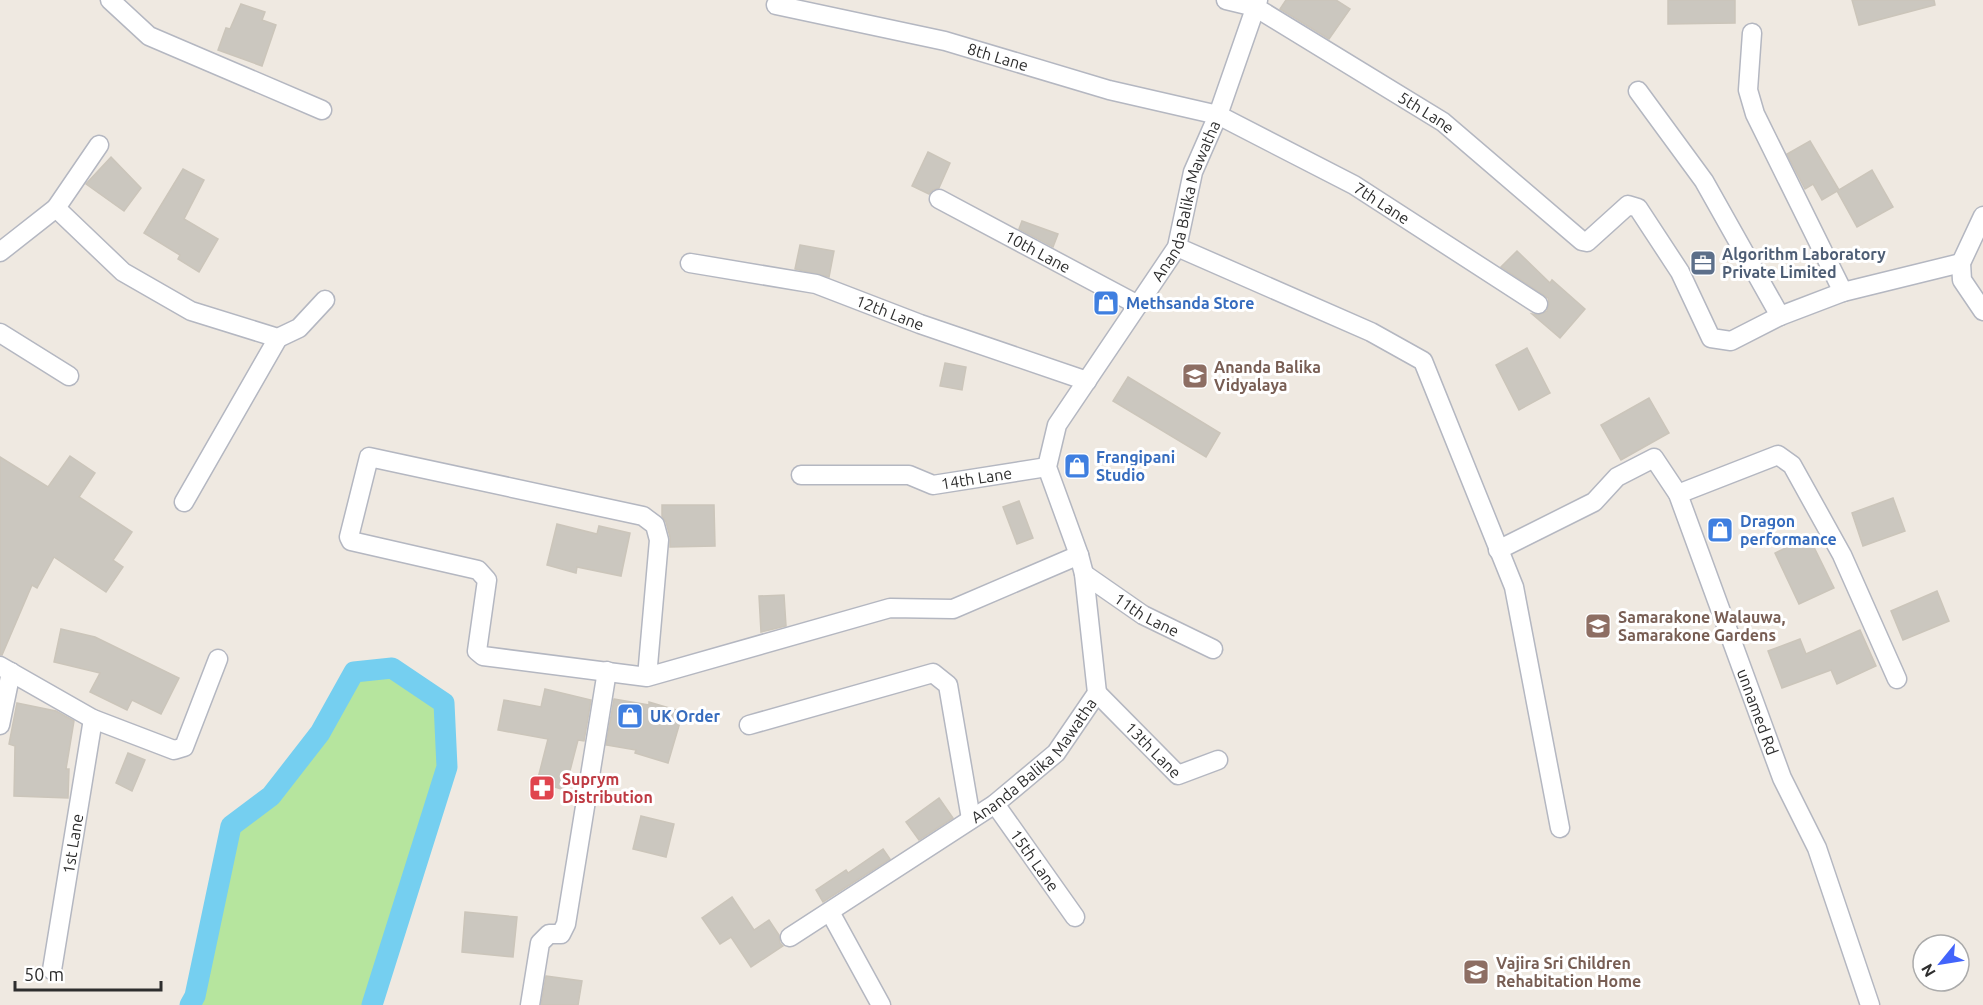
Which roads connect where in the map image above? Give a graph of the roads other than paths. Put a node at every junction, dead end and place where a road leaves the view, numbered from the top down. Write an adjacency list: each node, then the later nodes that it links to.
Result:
1 (110, 0): 7 (street)
2 (1226, 0): 3 (street, 5th Lane)
3 (1256, 4): 8 (street, Ananda Balika Mawatha); 22 (street, 5th Lane)
4 (776, 5): 8 (street, 8th Lane)
5 (1752, 33): 17 (street)
6 (1638, 91): 22 (street)
7 (322, 110)
8 (1218, 115): 13 (street, Ananda Balika Mawatha); 19 (street, 7th Lane)
9 (99, 145): 11 (street)
10 (939, 199): 20 (street, 10th Lane)
11 (56, 208): 14 (street); 24 (street)
12 (1983, 216): 16 (street)
13 (1177, 247): 20 (street, Ananda Balika Mawatha); 31 (street)
14 (0, 252)
15 (690, 263): 26 (street, 12th Lane)
16 (1961, 263): 17 (street); 21 (street)
17 (1843, 292): 22 (street)
18 (325, 300): 24 (street)
19 (1538, 304)
20 (1138, 305): 26 (street, Ananda Balika Mawatha)
21 (1983, 311)
22 (1780, 316)
23 (0, 333): 25 (street)
24 (278, 338): 30 (street)
25 (69, 376)
26 (1087, 381): 27 (street, Ananda Balika Mawatha)
27 (1047, 467): 28 (street, 14th Lane); 32 (street, Ananda Balika Mawatha)
28 (801, 475)
29 (1678, 494): 31 (street, unnamed Rd); 39 (street); 54 (street, unnamed Rd)
30 (184, 502)
31 (1498, 550): 47 (street)
32 (1079, 555): 33 (street, Ananda Balika Mawatha); 38 (street)
33 (1084, 574): 34 (street, 11th Lane); 40 (street, Ananda Balika Mawatha)
34 (1213, 649)
35 (218, 659): 41 (street)
36 (6, 669): 41 (street); 42 (street)
37 (607, 671): 38 (street); 38 (street); 52 (street)
38 (647, 677)
39 (1897, 679)
40 (1096, 693): 44 (street, 13th Lane); 45 (street, Ananda Balika Mawatha)
41 (93, 719): 51 (street, 1st Lane)
42 (0, 725)
43 (749, 725): 46 (street)
44 (1218, 760)
45 (995, 804): 46 (street, Ananda Balika Mawatha); 49 (street, 15th Lane)
46 (971, 819): 48 (street, Ananda Balika Mawatha)
47 (1560, 828)
48 (830, 912): 50 (street, Ananda Balika Mawatha); 53 (street)
49 (1075, 917)
50 (790, 937)
51 (52, 970)
52 (530, 1005)
53 (881, 1005)
54 (1870, 1005)

